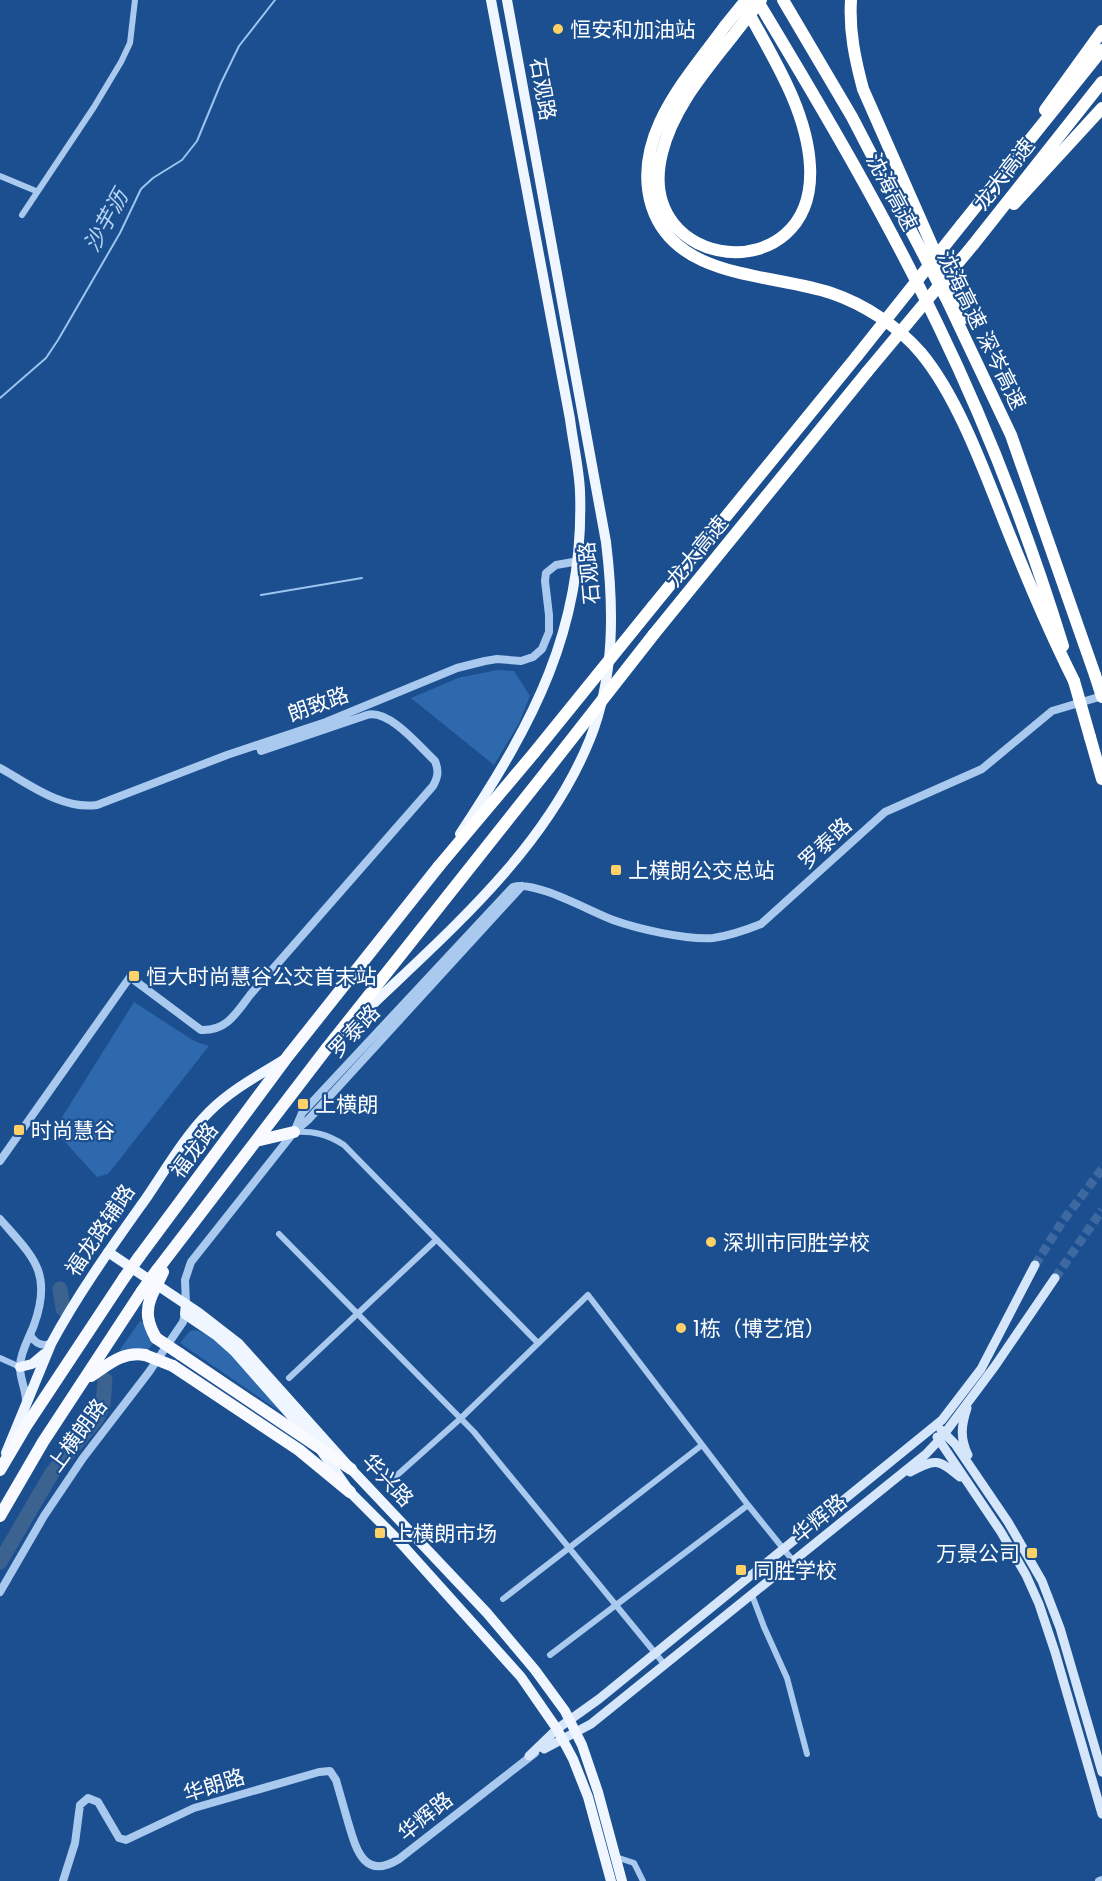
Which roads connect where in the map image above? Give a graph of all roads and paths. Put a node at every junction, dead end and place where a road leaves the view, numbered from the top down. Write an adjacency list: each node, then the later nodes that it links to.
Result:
1 (135, 0): 16 (street)
2 (491, 0): 10 (main road, 石观路)
3 (507, 0): 9 (main road, 石观路)
4 (744, 0): 5 (highway, bridge); 21 (highway, bridge)
5 (759, 0): 21 (highway, 沈海高速)
6 (783, 0): 19 (highway, 沈海高速 深岑高速)
7 (851, 0): 19 (highway)
8 (1102, 31): 15 (highway)
9 (513, 32): 10 (main road); 27 (main road, 石观路)
10 (498, 35): 20 (main road, 石观路)
11 (1102, 50): 15 (highway, 龙大高速)
12 (1102, 82): 18 (highway, 龙大高速)
13 (1102, 108): 18 (highway)
14 (0, 176): 16 (street)
15 (999, 178): 26 (highway, 龙大高速, bridge)
16 (36, 191): 17 (street)
17 (22, 215)
18 (973, 245): 27 (highway, 龙大高速, bridge)
19 (1011, 435): 22 (highway, 沈海高速 深岑高速, bridge)
20 (579, 561): 24 (street, 朗致路); 26 (main road, 石观路)
21 (1074, 681): 25 (highway, bridge)
22 (1102, 697): 29 (street, 罗泰路)
23 (261, 751): 31 (street)
24 (0, 768)
25 (1102, 778)
26 (439, 866): 28 (highway, 福龙路)
27 (327, 1048): 30 (highway, 福龙路)
28 (288, 1056): 35 (main road, 福龙路辅路); 55 (highway, 福龙路, bridge)
29 (294, 1132): 30 (highway); 34 (street); 39 (street, 罗泰路)
30 (256, 1141): 38 (highway, 福龙路, bridge)
31 (0, 1161)
32 (0, 1219): 41 (street)
33 (279, 1234): 40 (street)
34 (436, 1240): 40 (street); 42 (street)
35 (108, 1252): 39 (main road, 华兴路); 43 (main road, 福龙路辅路)
36 (1035, 1265): 51 (main road, 华辉路)
37 (1055, 1278): 48 (main road, 华辉路)
38 (147, 1294): 47 (highway, 福龙路); 54 (highway, bridge)
39 (186, 1309): 54 (main road, 华兴路); 56 (main road, 华兴路); 67 (street, 上横朗路)
40 (357, 1314): 46 (street); 50 (street)
41 (30, 1335): 43 (street); 45 (street)
42 (537, 1342): 50 (street); 53 (street)
43 (51, 1344): 45 (main road); 49 (main road, 福龙路辅路)
44 (0, 1358): 45 (street)
45 (20, 1367): 49 (street)
46 (289, 1378)
47 (85, 1380): 61 (highway, bridge); 63 (highway, 福龙路)
48 (969, 1400): 52 (main road, 华辉路); 58 (main road)
49 (26, 1407): 55 (main road, 福龙路辅路)
50 (460, 1419): 57 (street); 64 (street)
51 (933, 1427): 52 (main road); 65 (main road, 华辉路)
52 (942, 1436): 58 (main road); 59 (main road, 华辉路); 60 (main road)
53 (702, 1445): 62 (street); 64 (street)
54 (318, 1446): 56 (highway); 61 (main road, 华兴路)
55 (0, 1469)
56 (351, 1469): 74 (main road, 华兴路)
57 (396, 1477)
58 (979, 1479): 80 (main road)
59 (892, 1482): 60 (main road); 66 (main road, 华辉路)
60 (969, 1484): 81 (main road)
61 (350, 1491): 76 (main road, 华兴路)
62 (748, 1505): 65 (street); 70 (street)
63 (0, 1516)
64 (569, 1548): 69 (street); 70 (street)
65 (782, 1548): 66 (street); 71 (main road, 华辉路)
66 (794, 1562): 68 (main road, 华辉路)
67 (0, 1592)
68 (752, 1595): 73 (main road, 华辉路); 78 (street)
69 (503, 1599)
70 (616, 1605): 71 (street); 72 (street)
71 (655, 1653): 73 (street); 74 (main road, 华辉路)
72 (550, 1655)
73 (664, 1665): 75 (main road, 华辉路)
74 (570, 1720): 75 (main road, 华兴路); 76 (main road, 华辉路)
75 (577, 1732): 76 (main road, 华辉路); 82 (main road, 华兴路)
76 (560, 1734): 77 (main road, 华辉路); 79 (main road, 华辉路); 85 (main road, 华兴路)
77 (543, 1749): 79 (street, 华辉路)
78 (807, 1754)
79 (529, 1756): 83 (street, 华辉路)
80 (1102, 1772)
81 (1102, 1811)
82 (616, 1857): 86 (main road, 华兴路); 87 (street)
83 (399, 1859): 84 (street, 华朗路)
84 (63, 1881)
85 (611, 1881)
86 (622, 1881)
87 (643, 1881)

